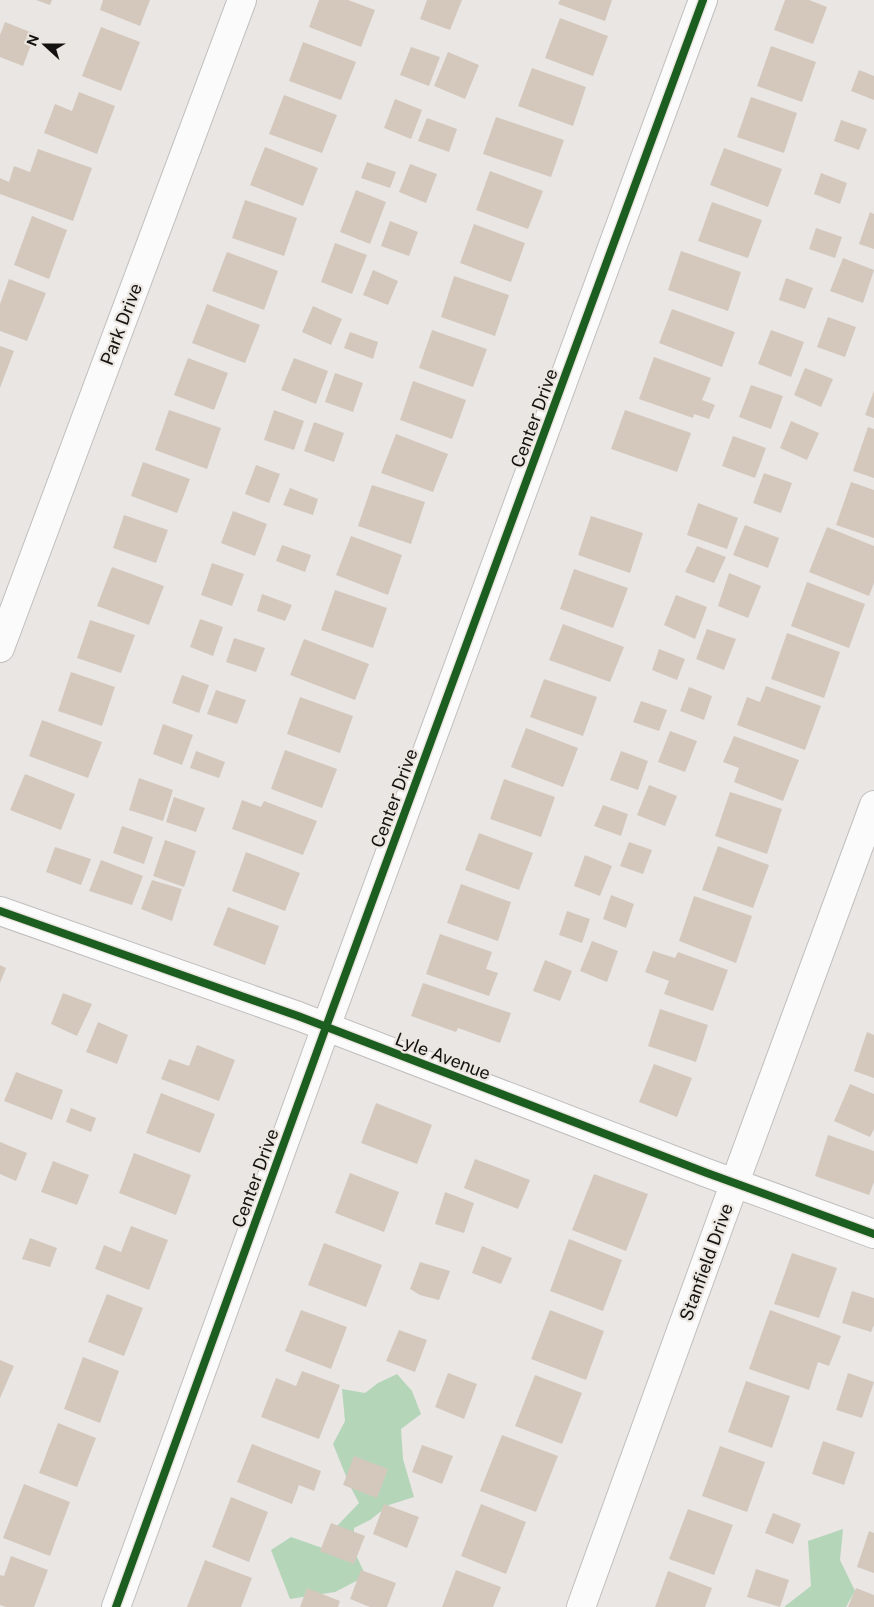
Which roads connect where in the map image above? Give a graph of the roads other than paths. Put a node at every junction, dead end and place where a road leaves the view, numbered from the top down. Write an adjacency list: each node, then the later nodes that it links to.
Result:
1 (242, 0): 3 (street, Park Drive)
2 (703, 0): 6 (street, Center Drive)
3 (0, 648)
4 (874, 805): 7 (street, Stanfield Drive)
5 (0, 911): 6 (street, Lyle Avenue)
6 (326, 1027): 7 (street, Lyle Avenue); 9 (street, Center Drive)
7 (735, 1182): 8 (street, Lyle Avenue); 10 (street, Stanfield Drive)
8 (874, 1234)
9 (116, 1607)
10 (582, 1607)

